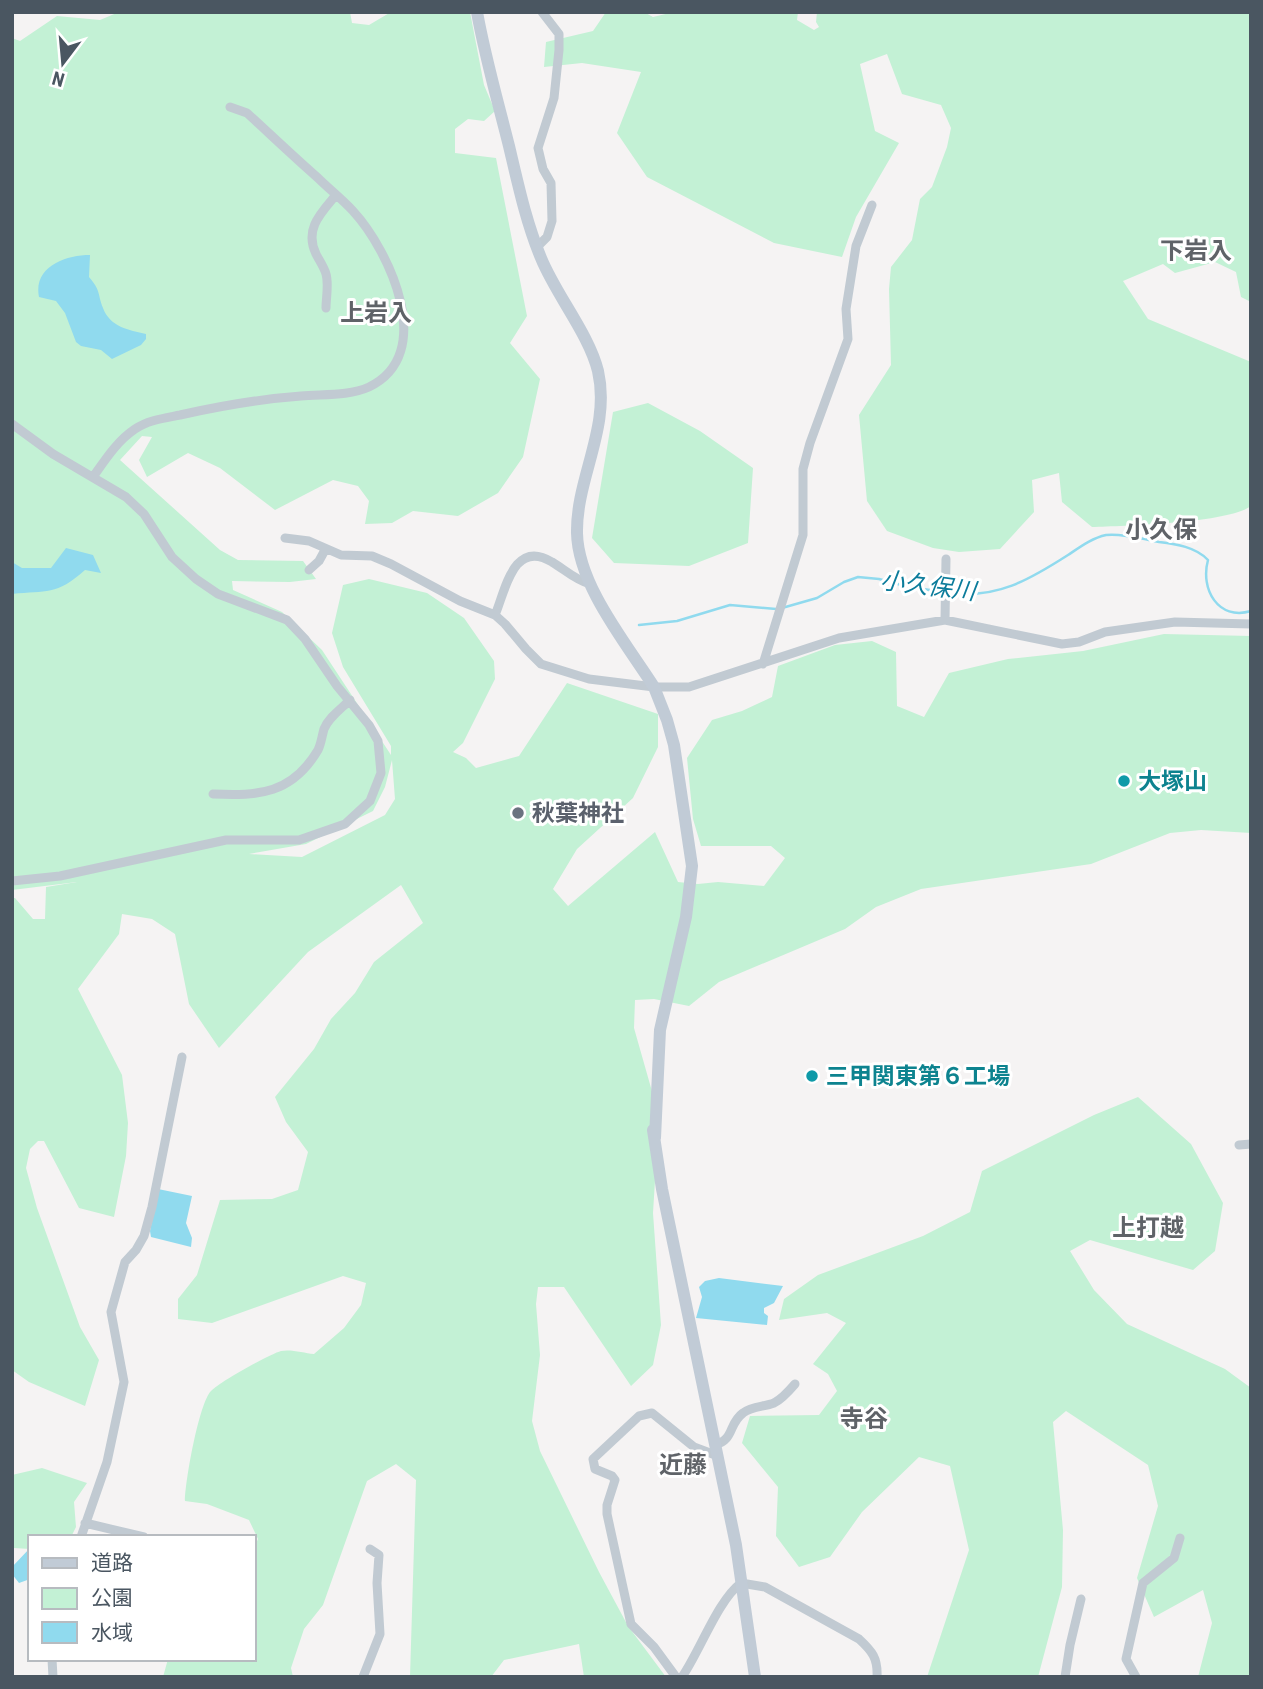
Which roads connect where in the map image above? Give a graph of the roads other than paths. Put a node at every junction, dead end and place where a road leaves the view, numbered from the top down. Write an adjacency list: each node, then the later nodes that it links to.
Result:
1 (477, 12): 6 (street)
2 (542, 12): 6 (street)
3 (230, 107): 4 (street)
4 (336, 195): 7 (street); 9 (street)
5 (872, 205): 18 (street)
6 (537, 247): 14 (street)
7 (326, 308)
8 (12, 424): 9 (street)
9 (93, 477): 20 (street)
10 (285, 538): 11 (street)
11 (325, 550): 13 (street); 15 (street)
12 (946, 559): 16 (street)
13 (309, 570)
14 (590, 584): 15 (street); 19 (street)
15 (495, 615): 19 (street)
16 (945, 620): 17 (street); 18 (street)
17 (1251, 624)
18 (763, 664): 19 (street)
19 (654, 687): 27 (street)
20 (350, 700): 21 (street); 22 (street)
21 (213, 794)
22 (12, 880)
23 (182, 1057): 28 (street)
24 (1251, 1144): 25 (street)
25 (1240, 1145)
26 (795, 1384): 27 (street)
27 (716, 1451): 33 (street); 36 (street)
28 (85, 1523): 29 (street); 30 (street)
29 (82, 1535)
30 (136, 1535)
31 (1180, 1538): 41 (street)
32 (370, 1549): 35 (street)
33 (741, 1583): 37 (street); 38 (street); 39 (street)
34 (1081, 1599): 40 (street)
35 (363, 1677)
36 (676, 1677)
37 (682, 1677)
38 (755, 1677)
39 (877, 1677)
40 (1065, 1677)
41 (1136, 1677)

